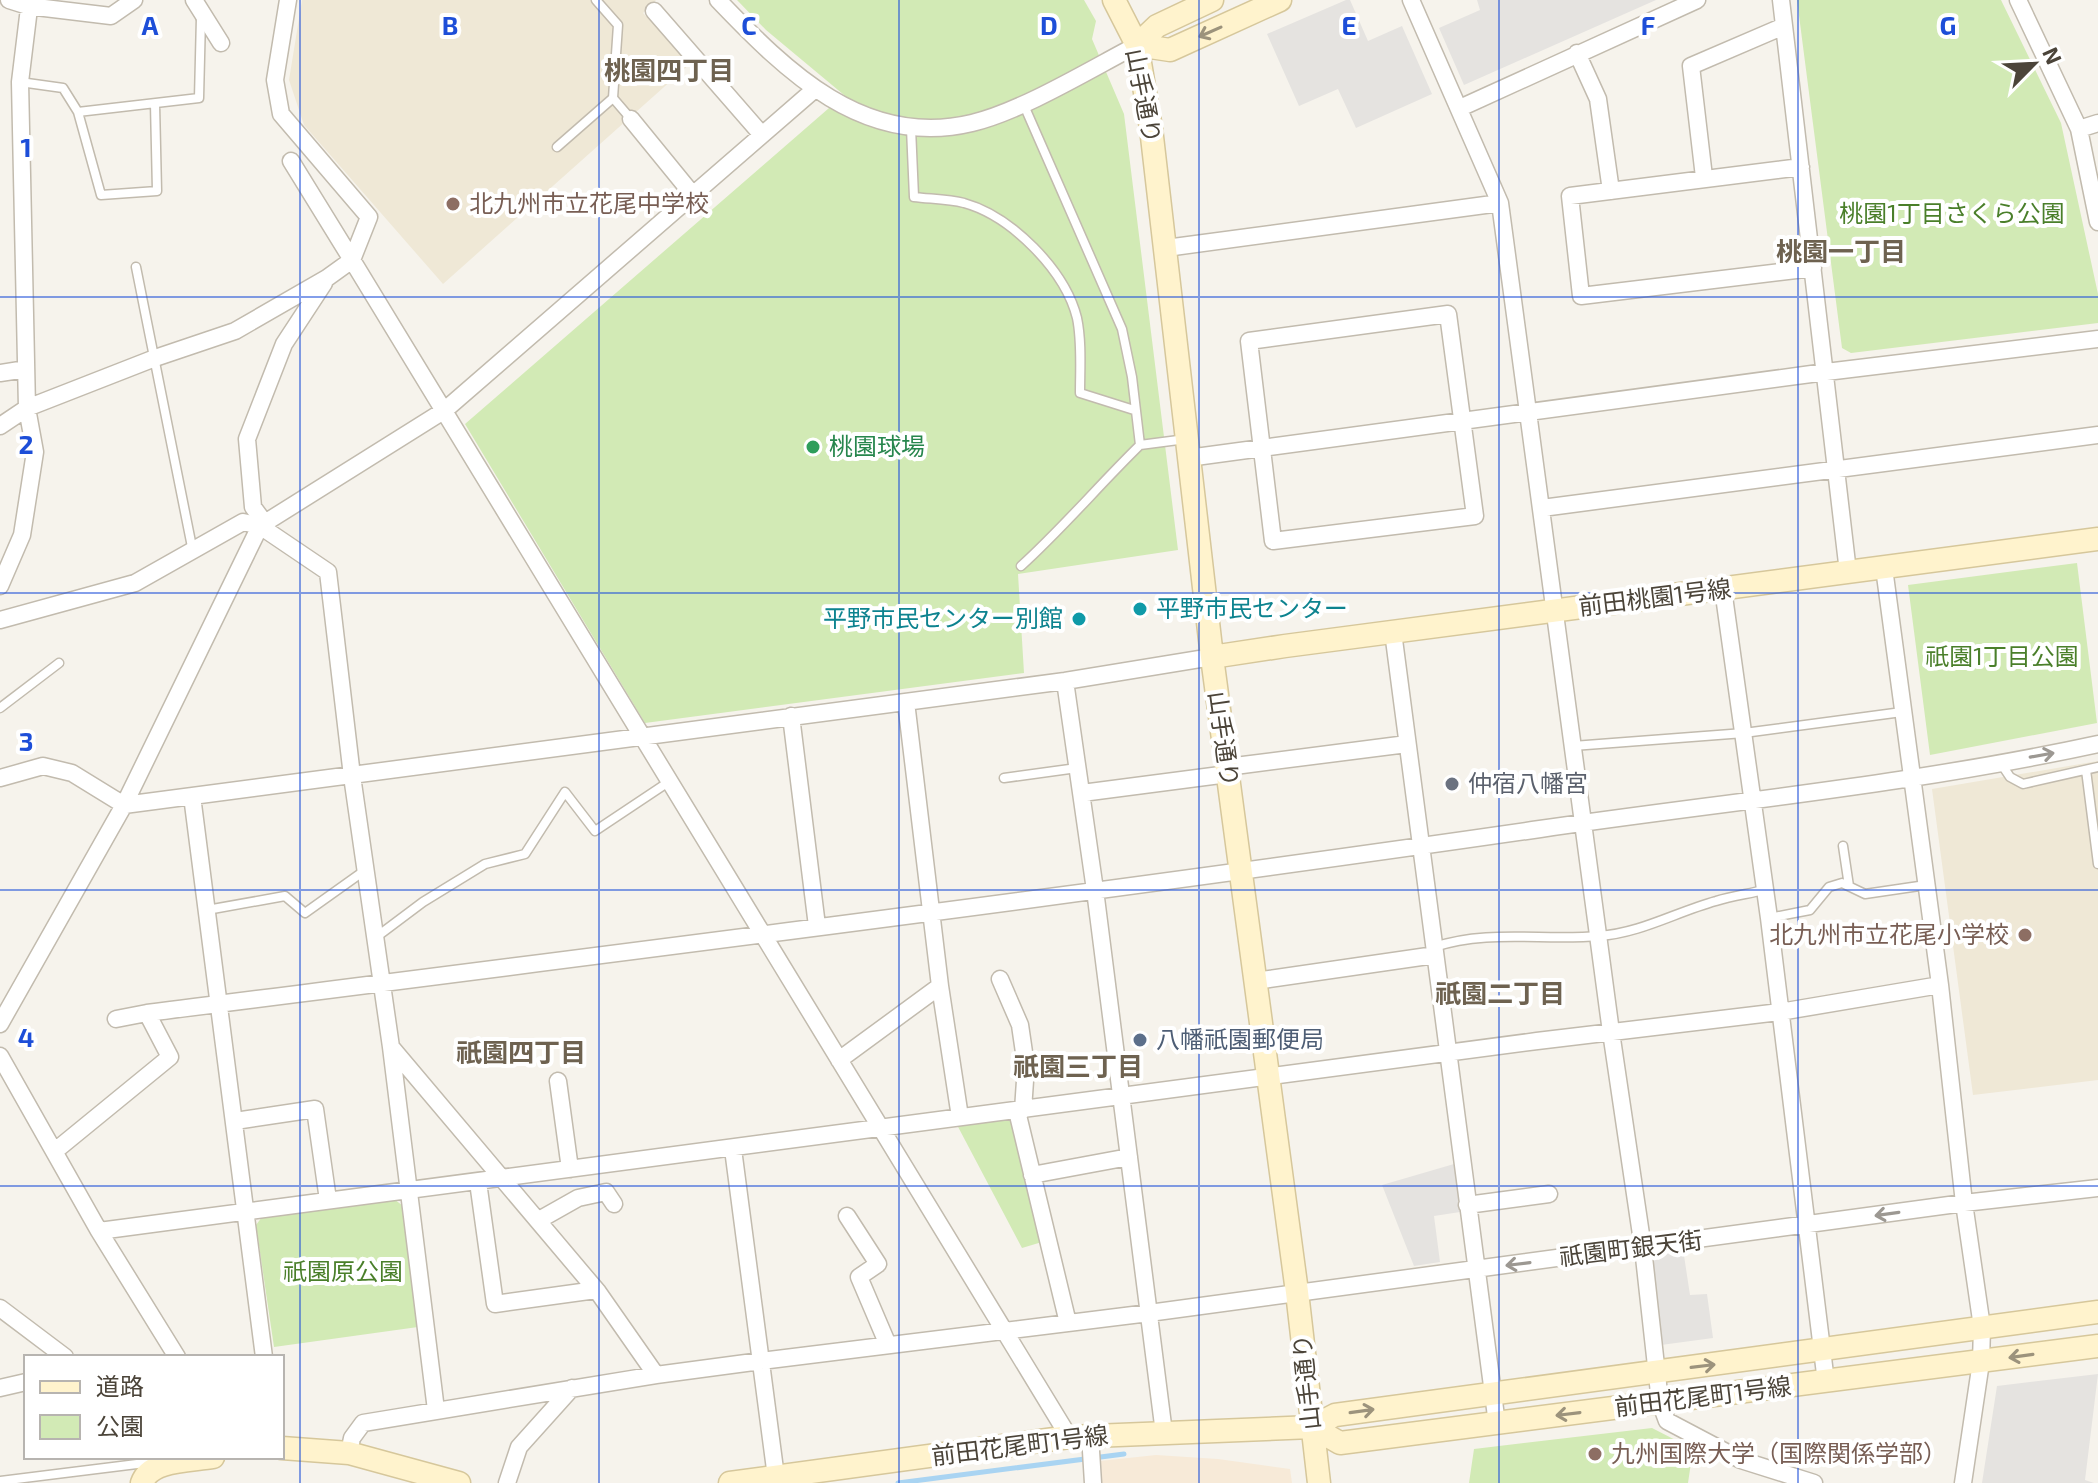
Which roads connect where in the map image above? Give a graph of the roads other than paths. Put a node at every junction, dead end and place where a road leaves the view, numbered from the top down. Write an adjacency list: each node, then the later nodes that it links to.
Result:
1 (9, 0): 13 (street)
2 (134, 0): 13 (street)
3 (288, 0): 41 (street)
4 (596, 0): 22 (lane)
5 (718, 0): 21 (street)
6 (1114, 0): 18 (street, 山手通り)
7 (1212, 0): 18 (street)
8 (1280, 0): 18 (street, one-way to 18)
9 (1411, 0): 25 (street)
10 (1697, 0): 19 (street)
11 (1781, 0): 16 (street)
12 (2018, 0): 30 (street)
13 (29, 3): 20 (street)
14 (198, 6): 17 (street); 24 (lane)
15 (654, 11): 31 (street)
16 (1784, 26): 34 (street); 35 (street)
17 (221, 43)
18 (1137, 45): 23 (street); 40 (street, 山手通り)
19 (1577, 53): 25 (street); 36 (street)
20 (20, 82): 26 (lane); 47 (street)
21 (815, 89): 29 (street); 31 (street)
22 (613, 98): 27 (lane); 32 (lane)
23 (1023, 103): 29 (street); 52 (lane)
24 (155, 104): 26 (lane); 26 (lane)
25 (1460, 108): 38 (street)
26 (78, 112)
27 (631, 119): 37 (street)
28 (2098, 123): 30 (street)
29 (911, 128): 52 (lane)
30 (2079, 129): 39 (street)
31 (762, 135): 37 (street)
32 (557, 147)
33 (291, 161): 41 (street)
34 (1801, 167): 35 (street); 43 (street)
35 (1704, 177): 36 (street)
36 (1611, 191): 43 (street)
37 (693, 195): 51 (street)
38 (1500, 203): 40 (street); 53 (street)
39 (2098, 220)
40 (1166, 248): 59 (street, 山手通り)
41 (352, 260): 44 (street); 51 (street)
42 (136, 267): 46 (lane)
43 (1813, 268): 48 (street)
44 (327, 278): 46 (street); 62 (street)
45 (2098, 339): 48 (street)
46 (155, 358): 50 (street); 64 (lane)
47 (26, 369): 49 (street); 50 (street)
48 (1826, 372): 53 (street); 60 (street)
49 (0, 373)
50 (27, 408): 55 (street); 68 (street)
51 (445, 410): 62 (street); 81 (street)
52 (1134, 410): 57 (lane)
53 (1527, 411): 54 (street); 61 (street)
54 (1462, 421): 58 (street); 58 (street); 58 (street)
55 (0, 426)
56 (2098, 435): 60 (street)
57 (1140, 445): 59 (lane); 65 (lane)
58 (1262, 447): 59 (street)
59 (1187, 449): 73 (street, 山手通り)
60 (1836, 468): 61 (street); 67 (street)
61 (1542, 508): 70 (street)
62 (262, 524): 64 (street); 90 (street); 98 (street)
63 (2098, 539): 66 (street, 前田桃園1号線)
64 (193, 552): 71 (street)
65 (1021, 566)
66 (1884, 568): 67 (street, 前田桃園1号線); 78 (street)
67 (1848, 572): 69 (street, 前田桃園1号線)
68 (0, 586)
69 (1723, 589): 70 (street, 前田桃園1号線); 80 (street)
70 (1554, 611): 72 (street, 前田桃園1号線); 84 (street)
71 (0, 620)
72 (1393, 632): 73 (street, 前田桃園1号線); 82 (street)
73 (1212, 657): 75 (street); 88 (street, 山手通り)
74 (59, 663): 77 (lane)
75 (1065, 681): 76 (street); 87 (street)
76 (906, 702): 79 (street); 110 (street)
77 (0, 708)
78 (1902, 712): 80 (lane); 91 (street)
79 (791, 716): 81 (street); 112 (street)
80 (1744, 733): 84 (lane); 97 (street)
81 (641, 735): 90 (street); 94 (street)
82 (1407, 744): 88 (street); 101 (street)
83 (2098, 744): 85 (street, one-way to 83)
84 (1572, 746): 99 (street)
85 (2000, 762): 89 (lane); 91 (street)
86 (2098, 767): 89 (lane)
87 (1078, 768): 93 (lane); 95 (street)
88 (1227, 770): 95 (street); 104 (street, 山手通り)
89 (2086, 770): 102 (lane)
90 (352, 776): 96 (street); 103 (street)
91 (1910, 777): 97 (street); 105 (street)
92 (0, 778): 98 (street)
93 (1004, 778)
94 (670, 780): 113 (street); 115 (lane)
95 (1082, 793): 107 (street)
96 (192, 796): 98 (street); 109 (street)
97 (1752, 801): 99 (street); 108 (street)
98 (124, 805): 126 (street)
99 (1582, 823): 101 (street); 114 (street)
100 (1843, 846): 106 (lane)
101 (1420, 847): 104 (street); 116 (street)
102 (2098, 864)
103 (365, 871): 109 (lane); 115 (street)
104 (1241, 872): 107 (street); 118 (street, 山手通り)
105 (1926, 885): 106 (lane); 120 (street)
106 (1849, 886): 111 (lane)
107 (1095, 890): 110 (street); 134 (street)
108 (1764, 890): 111 (street); 114 (lane)
109 (207, 910): 122 (street)
110 (932, 911): 112 (street); 121 (street)
111 (1769, 918): 123 (street)
112 (817, 926): 113 (street)
113 (761, 933): 119 (street); 131 (street)
114 (1599, 936): 116 (lane); 127 (street)
115 (375, 938): 119 (street)
116 (1434, 951): 118 (street); 129 (street)
117 (1000, 979): 135 (street)
118 (1255, 981): 132 (street, 山手通り)
119 (380, 985): 122 (street); 128 (street)
120 (1940, 985): 123 (street); 150 (street)
121 (940, 986): 131 (street); 136 (street)
122 (218, 1004): 124 (street); 137 (street)
123 (1780, 1012): 127 (street); 156 (street)
124 (147, 1013): 125 (street); 140 (street)
125 (116, 1019)
126 (0, 1024)
127 (1611, 1032): 129 (street); 158 (street)
128 (391, 1047): 144 (street); 147 (street)
129 (1448, 1054): 132 (street); 152 (street)
130 (0, 1056): 140 (street)
131 (839, 1060): 138 (street)
132 (1268, 1076): 134 (street); 161 (street, 山手通り)
133 (558, 1081): 142 (street)
134 (1122, 1096): 135 (street); 141 (street)
135 (1020, 1110): 136 (street); 143 (street)
136 (960, 1117): 138 (street)
137 (235, 1121): 149 (street); 153 (street)
138 (881, 1127): 139 (street); 167 (street)
139 (733, 1149): 142 (street); 174 (street)
140 (55, 1151): 157 (street)
141 (1129, 1157): 143 (street); 164 (street)
142 (570, 1169): 144 (street)
143 (1032, 1175): 165 (street)
144 (504, 1178): 145 (street); 155 (street)
145 (478, 1182): 147 (street); 160 (street)
146 (2098, 1188): 150 (street, 祇園町銀天街)
147 (407, 1191): 149 (street); 184 (street)
148 (1549, 1194): 152 (street)
149 (328, 1200): 153 (street)
150 (1964, 1203): 156 (street, 祇園町銀天街, one-way to 156); 166 (street)
151 (614, 1204): 155 (street)
152 (1467, 1205): 159 (street)
153 (244, 1212): 157 (street); 173 (street)
154 (847, 1216): 168 (street)
155 (539, 1220): 160 (street)
156 (1807, 1226): 158 (street, 祇園町銀天街); 170 (street)
157 (99, 1231): 172 (street)
158 (1643, 1248): 159 (street, 祇園町銀天街, one-way to 159); 176 (street)
159 (1476, 1269): 161 (street, 祇園町銀天街); 182 (street)
160 (596, 1290): 177 (street)
161 (1297, 1292): 164 (street, 祇園町銀天街); 186 (street, 山手通り)
162 (0, 1308): 171 (street)
163 (2098, 1312): 166 (street, 前田花尾町1号線)
164 (1149, 1313): 165 (street, 祇園町銀天街); 187 (street)
165 (1068, 1323): 167 (street, 祇園町銀天街)
166 (1982, 1327): 170 (street, 前田花尾町1号線); 175 (street)
167 (1004, 1330): 168 (street, 祇園町銀天街); 188 (street)
168 (888, 1345): 174 (street, 祇園町銀天街)
169 (2098, 1346): 175 (street, 前田花尾町1号線, one-way to 175)
170 (1822, 1351): 176 (street, 前田花尾町1号線, one-way to 170); 179 (street)
171 (62, 1355)
172 (176, 1355)
173 (264, 1355)
174 (761, 1361): 177 (street, 祇園町銀天街); 193 (street)
175 (1981, 1362): 179 (street, 前田花尾町1号線); 201 (street)
176 (1657, 1372): 182 (street, 前田花尾町1号線); 183 (street)
177 (656, 1375): 181 (street, 祇園町銀天街)
178 (24, 1382): 180 (street)
179 (1826, 1382): 183 (street, 前田花尾町1号線)
180 (0, 1388)
181 (572, 1388): 184 (street, 祇園町銀天街); 196 (street)
182 (1492, 1394): 185 (street); 186 (street, 前田花尾町1号線, one-way to 182)
183 (1660, 1402): 185 (street, 前田花尾町1号線, one-way to 185); 200 (street)
184 (436, 1410): 190 (street, 祇園町銀天街)
185 (1497, 1424): 186 (street, 前田花尾町1号線)
186 (1312, 1427): 187 (street, 前田花尾町1号線); 199 (street, 山手通り)
187 (1164, 1433): 188 (street, 前田花尾町1号線)
188 (1085, 1447): 193 (street, 前田花尾町1号線); 198 (street)
189 (284, 1448): 190 (street)
190 (349, 1453): 195 (street)
191 (201, 1459): 192 (street)
192 (151, 1467): 194 (lane)
193 (776, 1477): 197 (street, 前田花尾町1号線)
194 (0, 1481)
195 (455, 1483)
196 (507, 1483)
197 (730, 1483)
198 (1093, 1483)
199 (1319, 1483)
200 (1814, 1483)
201 (1963, 1483)

